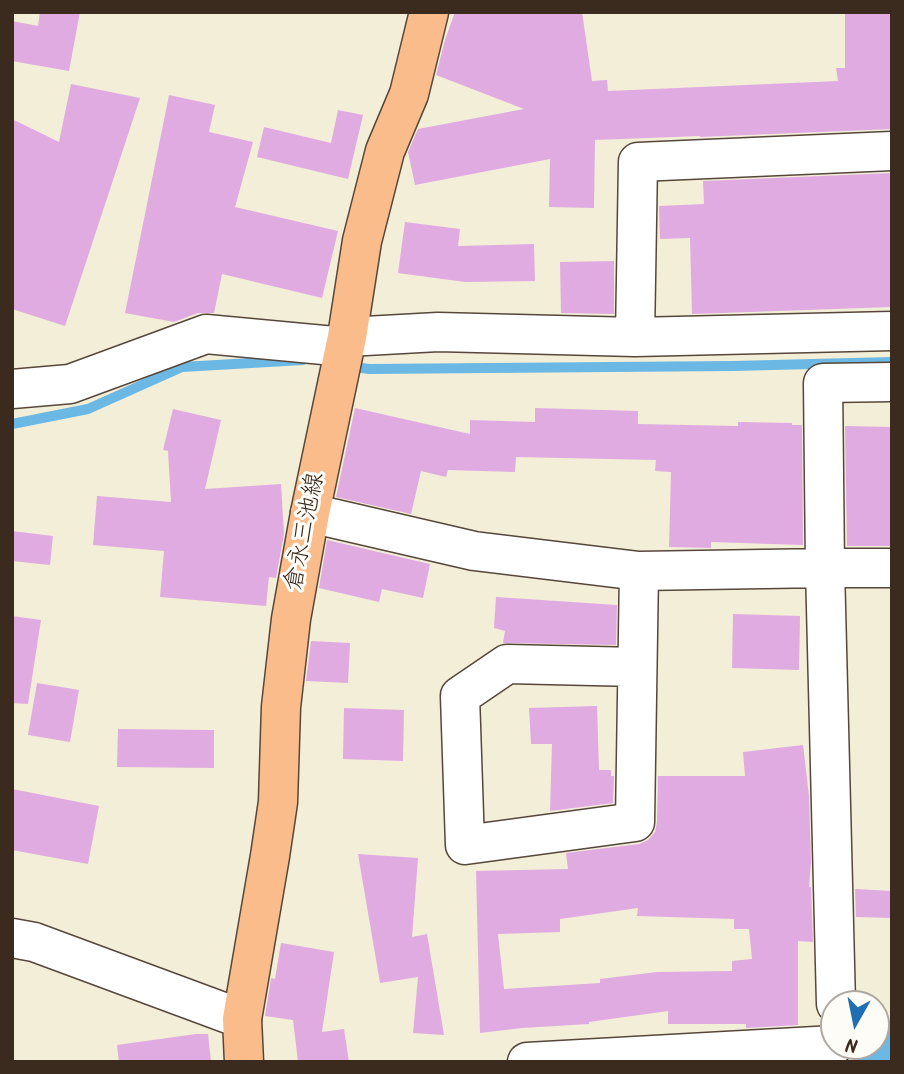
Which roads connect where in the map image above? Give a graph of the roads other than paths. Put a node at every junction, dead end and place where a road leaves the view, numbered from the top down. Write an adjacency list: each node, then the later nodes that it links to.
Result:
1 (429, 12): 5 (main road, 倉永三池線)
2 (892, 150): 4 (street)
3 (892, 331): 4 (street)
4 (635, 337): 5 (street)
5 (346, 342): 7 (street); 8 (main road, 倉永三池線)
6 (892, 382): 9 (street)
7 (12, 389)
8 (310, 513): 11 (street); 15 (main road, 倉永三池線)
9 (825, 568): 10 (street); 11 (street); 14 (street)
10 (892, 568)
11 (639, 571): 12 (street)
12 (637, 667): 12 (street)
13 (12, 937): 15 (street)
14 (836, 990)
15 (242, 1019): 17 (main road, 倉永三池線)
16 (820, 1046): 18 (street)
17 (244, 1062)
18 (527, 1062)

